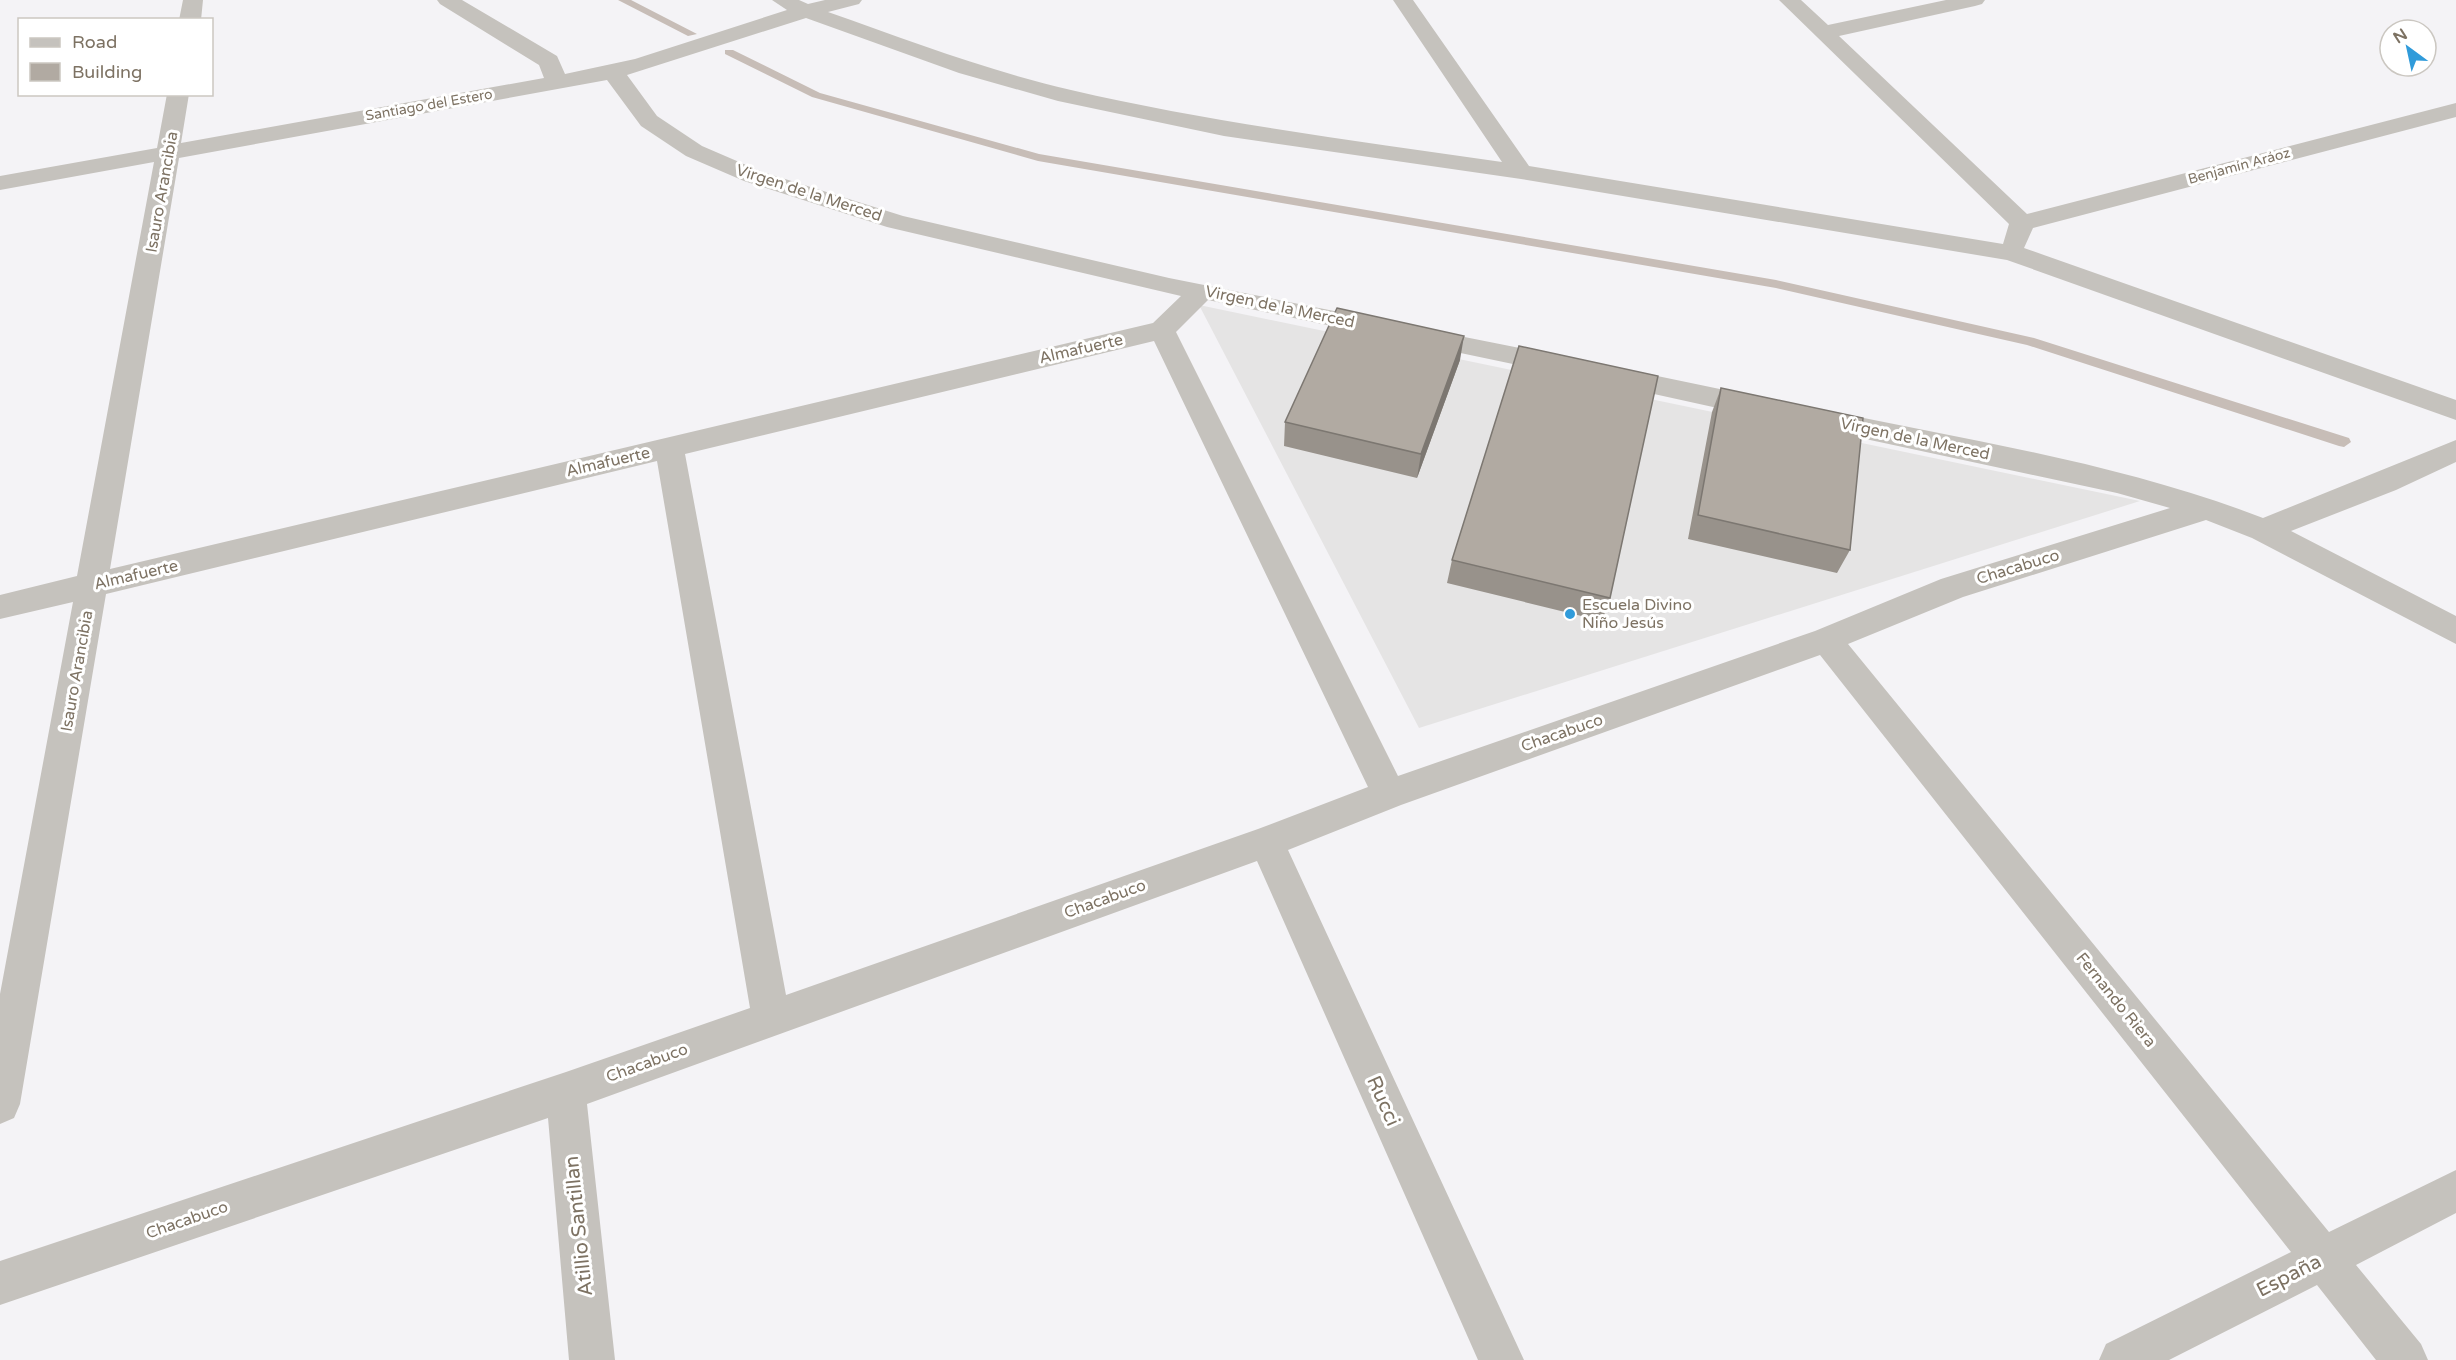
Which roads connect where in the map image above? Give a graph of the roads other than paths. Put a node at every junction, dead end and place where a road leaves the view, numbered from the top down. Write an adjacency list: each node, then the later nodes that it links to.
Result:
1 (193, 0): 8 (street)
2 (447, 0): 11 (street)
3 (852, 0): 7 (street, Santiago del Estero)
4 (1403, 0): 15 (street)
5 (1789, 0): 9 (street)
6 (1975, 0): 9 (street)
7 (792, 5): 10 (street, Santiago del Estero); 15 (street)
8 (190, 18)
9 (1823, 33): 17 (street)
10 (613, 72): 11 (street, Santiago del Estero); 19 (street, Virgen de la Merced)
11 (557, 82): 14 (street, Santiago del Estero)
12 (178, 96): 14 (street, Isauro Arancibia)
13 (2456, 110): 17 (street, Benjamín Aráoz)
14 (169, 152): 16 (street, Santiago del Estero); 26 (street, Isauro Arancibia)
15 (1521, 172): 18 (street)
16 (0, 183)
17 (2022, 223): 18 (street)
18 (2012, 253): 21 (street)
19 (1202, 291): 20 (street); 24 (street, Virgen de la Merced)
20 (1162, 330): 22 (street, Almafuerte); 30 (street)
21 (2456, 410)
22 (669, 448): 26 (street, Almafuerte); 32 (street)
23 (2456, 450): 25 (street)
24 (2207, 508): 25 (street, Virgen de la Merced); 29 (street, Chacabuco)
25 (2263, 530): 28 (street, Virgen de la Merced)
26 (92, 585): 27 (street, Almafuerte); 34 (street, Isauro Arancibia)
27 (0, 607)
28 (2456, 631)
29 (1826, 640): 30 (street, Chacabuco); 36 (street, Fernando Riera)
30 (1389, 794): 31 (street, Chacabuco)
31 (1266, 842): 32 (street, Chacabuco); 39 (street, Rucci)
32 (771, 1018): 33 (street, Chacabuco)
33 (566, 1092): 37 (street, Chacabuco); 38 (street, Atillio Santillan)
34 (0, 1104)
35 (2456, 1191): 36 (street, España)
36 (2325, 1258): 40 (street, España); 41 (street, Fernando Riera)
37 (0, 1283)
38 (592, 1360)
39 (1501, 1360)
40 (2122, 1360)
41 (2405, 1360)

